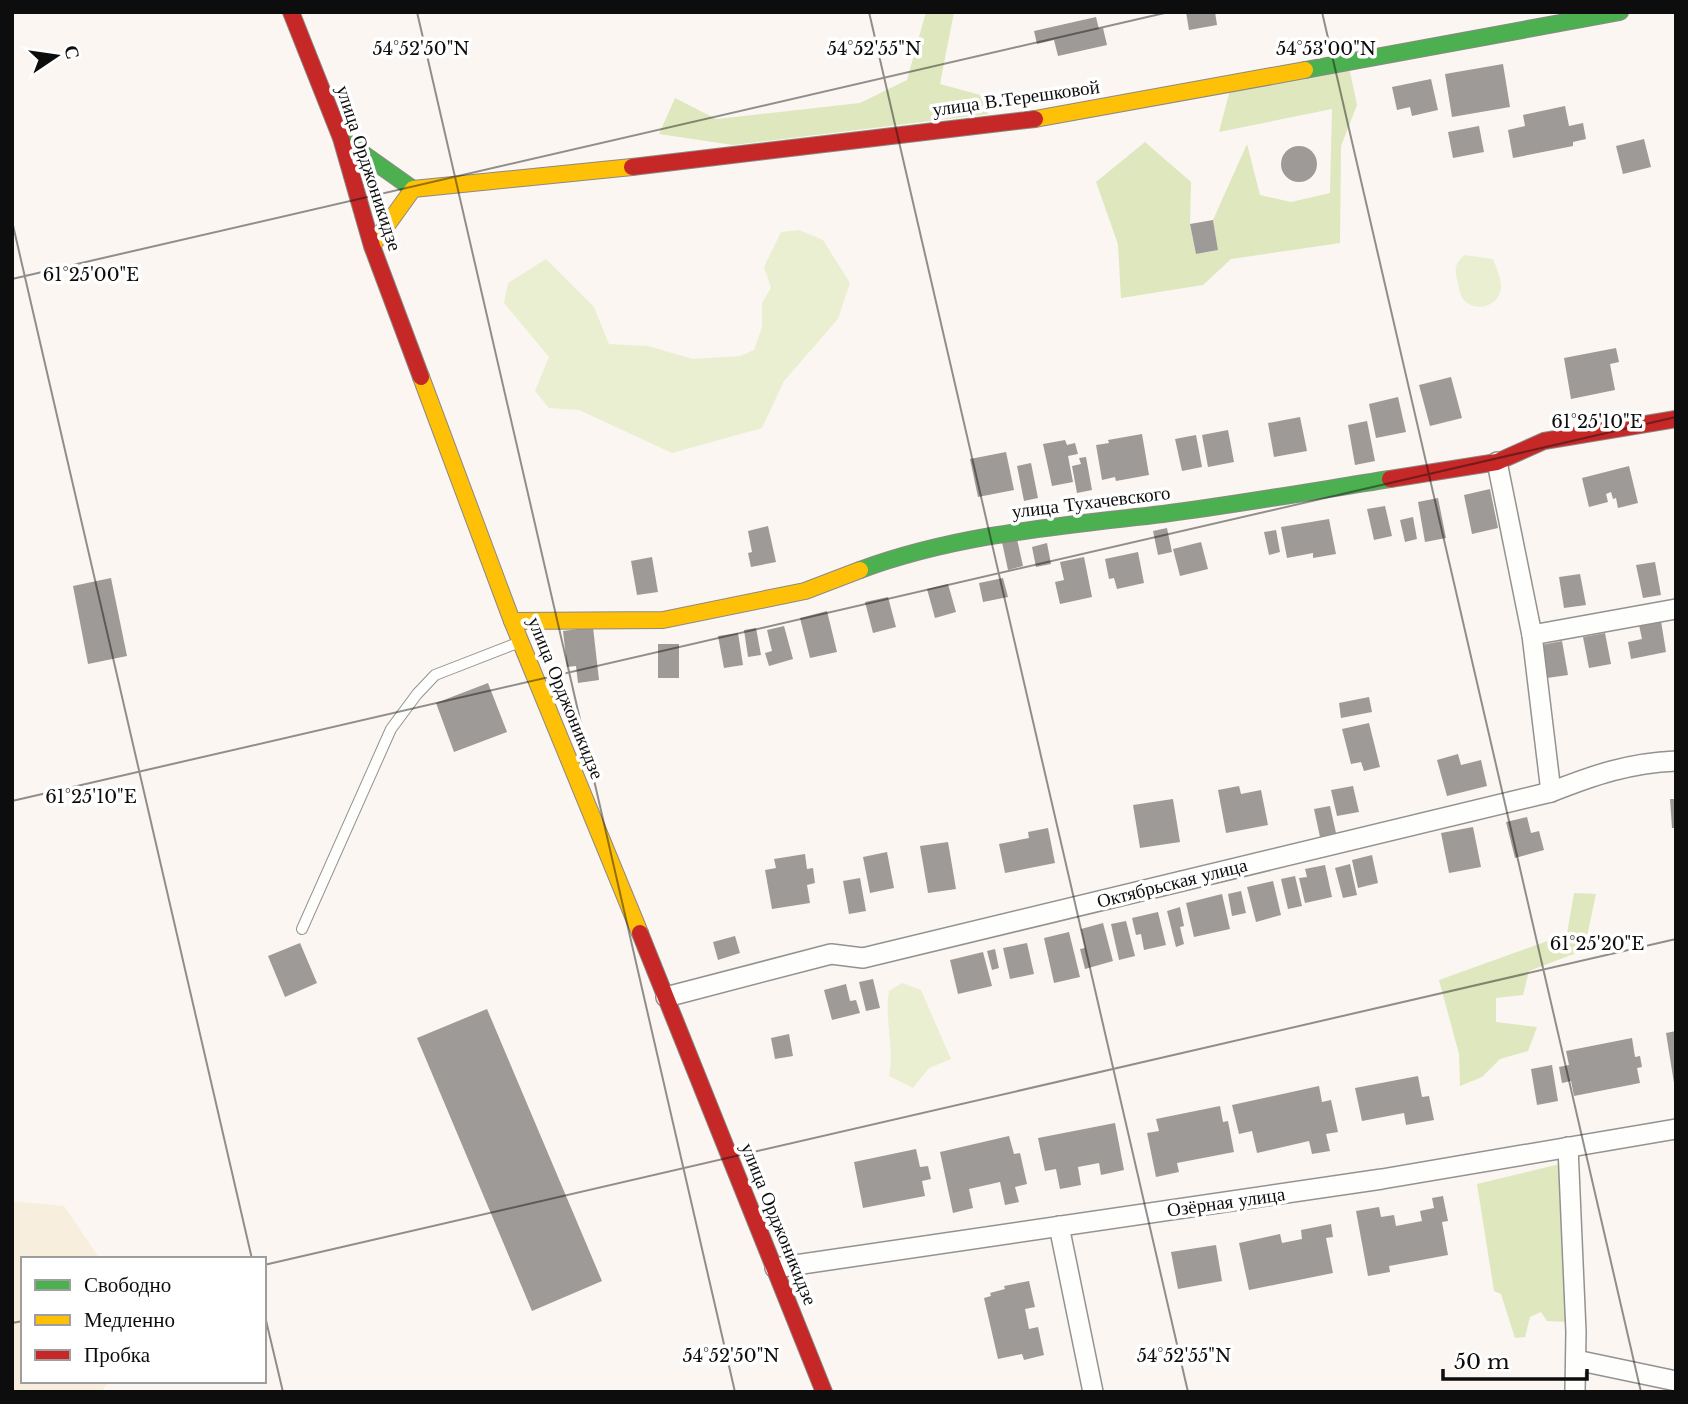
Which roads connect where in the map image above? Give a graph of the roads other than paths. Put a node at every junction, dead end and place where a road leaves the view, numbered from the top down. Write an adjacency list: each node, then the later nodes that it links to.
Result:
1 (291, 12): 4 (main road, улица Орджоникидзе)
2 (1620, 12): 3 (main road, улица В.Терешковой)
3 (1565, 17): 5 (main road, улица В.Терешковой)
4 (341, 138): 5 (main road); 6 (main road, улица Орджоникидзе)
5 (412, 190): 6 (main road)
6 (372, 246): 10 (main road, улица Орджоникидзе)
7 (1676, 419): 8 (main road, улица Тухачевского)
8 (1497, 463): 10 (main road, улица Тухачевского); 11 (street)
9 (1676, 609): 11 (street)
10 (512, 621): 12 (main road, улица Орджоникидзе)
11 (1532, 635): 14 (street)
12 (520, 642): 15 (lane); 16 (main road, улица Орджоникидзе)
13 (1676, 761): 14 (street, Октябрьская улица)
14 (1551, 792): 16 (street, Октябрьская улица)
15 (302, 929)
16 (666, 997): 20 (main road, улица Орджоникидзе)
17 (1676, 1129): 18 (street, Озёрная улица)
18 (1568, 1147): 19 (street, Озёрная улица); 21 (street)
19 (1059, 1226): 20 (street, Озёрная улица); 24 (street)
20 (775, 1268): 23 (main road, улица Орджоникидзе)
21 (1576, 1360): 22 (street); 25 (street)
22 (1676, 1381)
23 (824, 1392)
24 (1093, 1392)
25 (1575, 1392)

